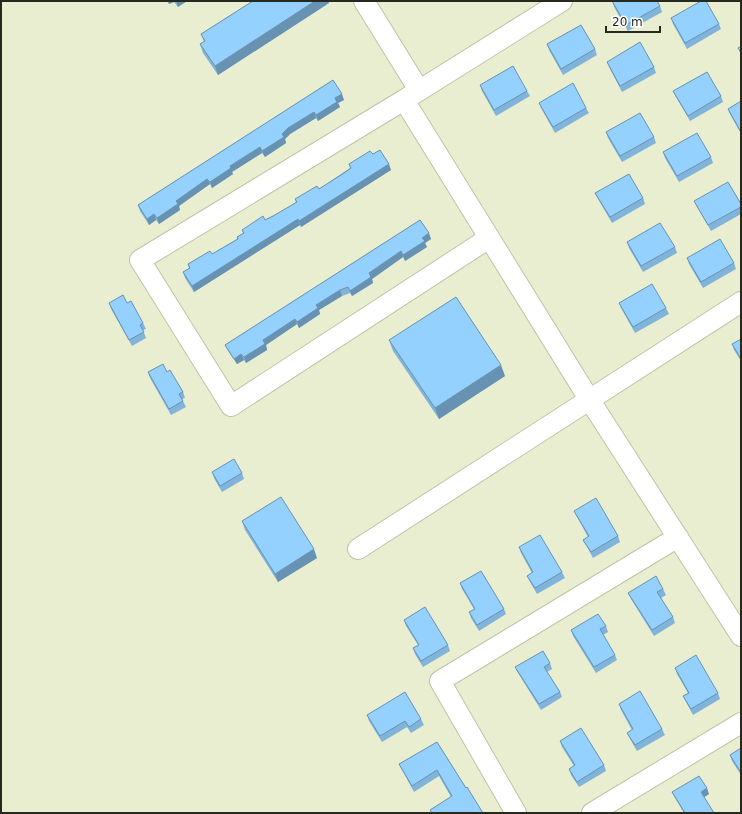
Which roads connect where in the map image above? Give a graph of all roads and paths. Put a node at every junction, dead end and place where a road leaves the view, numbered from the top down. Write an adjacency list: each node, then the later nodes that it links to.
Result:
1 (364, 1): 3 (lane)
2 (561, 1): 3 (lane)
3 (412, 95): 4 (lane); 4 (lane)
4 (489, 238): 6 (lane)
5 (741, 302): 6 (lane)
6 (589, 399): 7 (lane); 8 (lane)
7 (678, 537): 9 (lane); 11 (lane)
8 (358, 550)
9 (741, 636)
10 (741, 723): 12 (lane)
11 (516, 813)
12 (592, 813)

